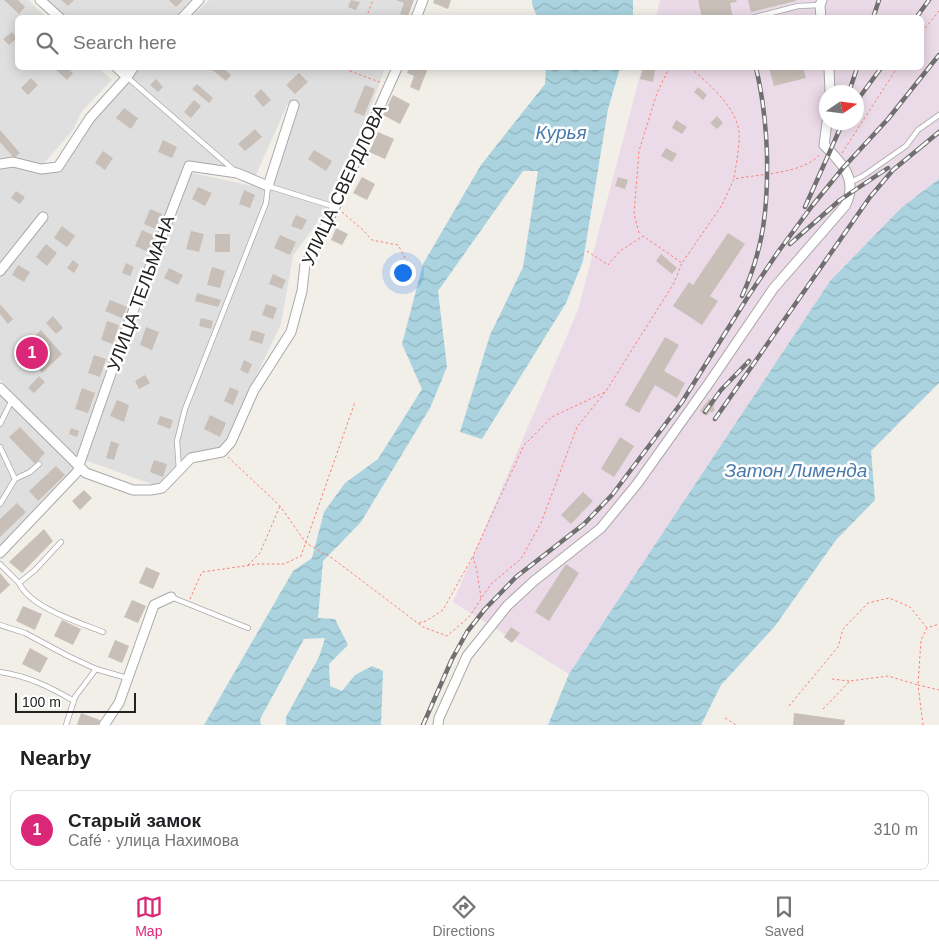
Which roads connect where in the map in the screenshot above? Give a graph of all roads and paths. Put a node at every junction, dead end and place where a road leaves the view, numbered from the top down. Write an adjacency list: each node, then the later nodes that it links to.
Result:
1 (40, 0): 7 (street)
2 (199, 0): 8 (street)
3 (373, 0): 9 (path)
4 (423, 0): 10 (street)
5 (821, 3): 11 (lane)
6 (939, 11): 12 (path)
7 (57, 15)
8 (185, 15)
9 (367, 15)
10 (417, 15)
11 (764, 15)
12 (924, 30)
13 (119, 70): 21 (street)
14 (132, 70): 21 (street)
15 (347, 70): 22 (path)
16 (396, 70): 22 (street, УЛИЦА СВЕРДЛОВА)
17 (668, 70): 36 (path)
18 (693, 70): 31 (path)
19 (829, 70): 23 (street)
20 (896, 70): 28 (path)
21 (127, 77): 29 (street); 30 (lane)
22 (390, 85): 34 (street, УЛИЦА СВЕРДЛОВА)
23 (830, 85)
24 (294, 105): 33 (street)
25 (939, 115): 32 (lane)
26 (826, 130): 27 (street)
27 (824, 145): 28 (street); 31 (path)
28 (838, 160): 32 (street)
29 (0, 164)
30 (237, 173): 33 (street, УЛИЦА ТЕЛЬМАНА); 49 (street, УЛИЦА ТЕЛЬМАНА)
31 (734, 179): 38 (path)
32 (851, 182): 83 (street)
33 (268, 186): 34 (lane); 50 (lane)
34 (335, 207): 39 (path); 47 (street, УЛИЦА СВЕРДЛОВА)
35 (43, 217): 40 (street)
36 (639, 233)
37 (587, 251): 38 (path)
38 (682, 263): 42 (path)
39 (412, 270)
40 (0, 271)
41 (0, 388): 43 (street)
42 (606, 392): 57 (path); 62 (path)
43 (12, 400): 45 (lane); 49 (street)
44 (355, 402): 55 (path)
45 (0, 424)
46 (0, 447): 51 (lane)
47 (222, 452): 50 (street); 53 (path)
48 (39, 464): 51 (lane)
49 (79, 465): 50 (street); 56 (street, УЛИЦА ТЕЛЬМАНА)
50 (179, 470)
51 (15, 479): 52 (lane)
52 (0, 504)
53 (280, 506): 55 (path); 59 (path)
54 (61, 542): 60 (lane)
55 (306, 543): 59 (path); 64 (path)
56 (0, 553)
57 (473, 556): 62 (path); 64 (path)
58 (0, 564): 60 (lane)
59 (247, 566): 63 (path)
60 (19, 583): 69 (lane)
61 (171, 598): 63 (lane); 72 (street)
62 (481, 599): 64 (path)
63 (188, 604): 67 (lane)
64 (418, 623)
65 (939, 624): 68 (path)
66 (0, 625): 70 (lane)
67 (248, 628)
68 (927, 628): 75 (path); 78 (path)
69 (103, 632)
70 (96, 669): 72 (lane); 77 (lane)
71 (0, 672): 77 (lane)
72 (128, 678): 82 (street)
73 (832, 679): 74 (path)
74 (850, 681): 75 (path); 79 (path)
75 (918, 685): 76 (path); 85 (path)
76 (939, 690)
77 (74, 701): 81 (lane)
78 (789, 706)
79 (823, 708)
80 (725, 718): 84 (path)
81 (66, 725)
82 (104, 725)
83 (438, 725)
84 (736, 725)
85 (923, 725)

